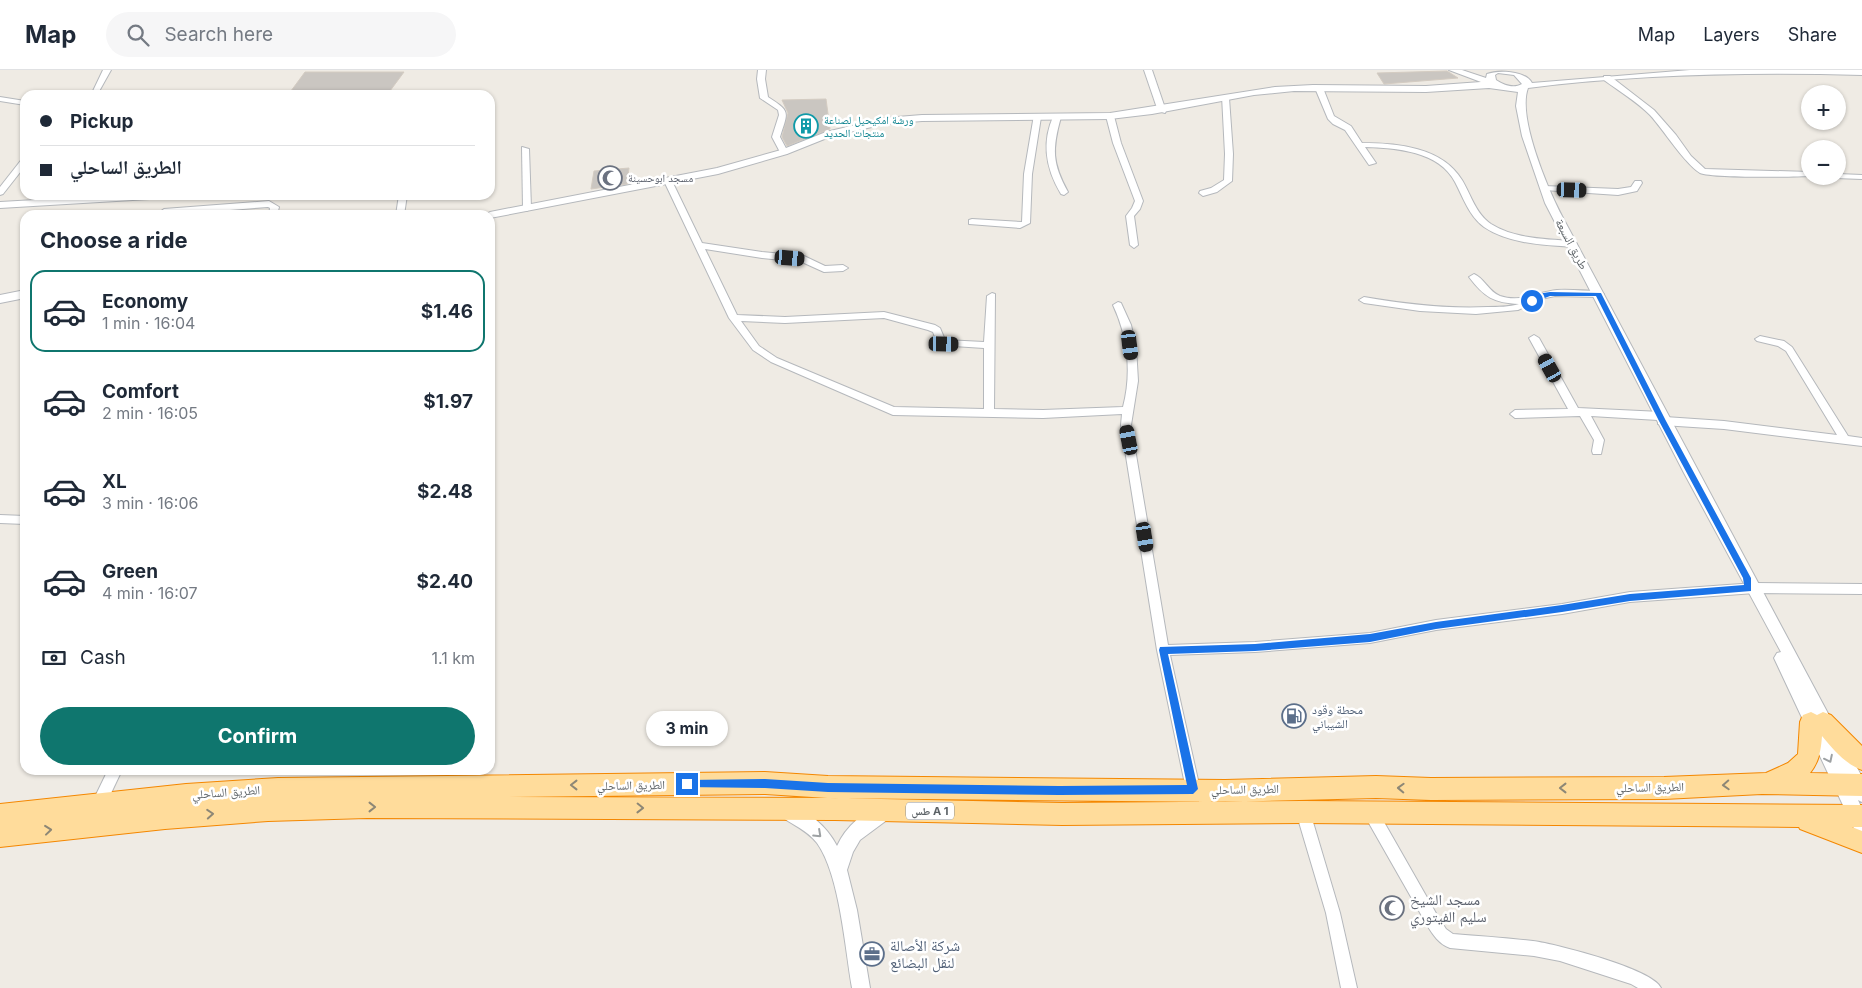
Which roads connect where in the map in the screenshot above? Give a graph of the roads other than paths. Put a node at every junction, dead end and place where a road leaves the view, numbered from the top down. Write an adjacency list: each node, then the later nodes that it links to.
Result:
1 (108, 70): 13 (street)
2 (762, 70): 24 (street)
3 (1148, 70): 17 (street)
4 (1453, 70): 7 (street)
5 (1496, 71): 7 (street); 9 (street); 10 (street)
6 (1862, 72): 8 (street)
7 (1474, 77): 10 (street); 12 (street)
8 (1607, 78): 9 (street); 27 (street)
9 (1523, 79): 10 (street); 21 (street)
10 (1498, 85): 12 (street); 21 (street)
11 (1319, 88): 12 (street); 14 (street); 22 (street)
12 (1418, 89)
13 (97, 90)
14 (1225, 98): 17 (street); 35 (street)
15 (0, 99): 16 (street)
16 (20, 102)
17 (1162, 111): 19 (street)
18 (1057, 116): 19 (street); 20 (street); 34 (street)
19 (1110, 116): 45 (street)
20 (1037, 117): 24 (street); 42 (street)
21 (1522, 118): 32 (street, طريق السبعة)
22 (1361, 145): 25 (street); 43 (street)
23 (525, 149): 38 (street)
24 (784, 152): 30 (street)
25 (1372, 163)
26 (20, 167): 33 (street)
27 (1801, 174)
28 (1846, 176): 29 (street)
29 (1862, 177)
30 (668, 182): 38 (street); 44 (street)
31 (1638, 183): 32 (street)
32 (1544, 188): 43 (street, طريق السبعة)
33 (0, 192)
34 (1064, 192)
35 (1203, 193)
36 (83, 200): 37 (street)
37 (0, 205)
38 (527, 208): 41 (street)
39 (190, 210): 40 (street)
40 (274, 210)
41 (495, 214)
42 (972, 222)
43 (1572, 244): 48 (street, طريق السبعة)
44 (700, 245): 46 (street); 55 (street)
45 (1134, 245)
46 (843, 268)
47 (1474, 277): 53 (street)
48 (1599, 294): 53 (street); 63 (street, طريق السبعة)
49 (20, 295): 51 (street)
50 (992, 296): 58 (street)
51 (0, 299)
52 (1364, 300): 53 (street)
53 (1532, 301)
54 (1118, 305): 59 (street)
55 (734, 318): 58 (street); 60 (street)
56 (1534, 338): 61 (street)
57 (1760, 339): 64 (street)
58 (990, 345): 60 (street)
59 (1126, 411): 60 (street); 71 (street)
60 (988, 412)
61 (1580, 412): 62 (street); 63 (street); 66 (street)
62 (1515, 414)
63 (1662, 418): 64 (street); 69 (street, طريق السبعة)
64 (1845, 440): 65 (street)
65 (1862, 442)
66 (1597, 451)
67 (0, 519): 68 (street)
68 (20, 520)
69 (1750, 585): 70 (street); 71 (street); 72 (street, طريق السبعة)
70 (1862, 589)
71 (1163, 650): 77 (street)
72 (1817, 722): 73 (highway); 75 (highway); 76 (street, طريق السبعة)
73 (1862, 760)
74 (113, 775): 79 (street)
75 (1762, 783): 76 (highway, الطريق الساحلي / طس A 1); 77 (highway, الطريق الساحلي / طس A 1, one-way to 77)
76 (1856, 787): 87 (street, طريق السبعة)
77 (1193, 789): 78 (highway, الطريق الساحلي / طس A 1)
78 (1059, 790): 79 (highway, الطريق الساحلي / طس A 1, one-way to 79); 84 (highway)
79 (98, 805): 85 (highway, الطريق الساحلي / طس A 1)
80 (785, 810): 81 (highway, الطريق الساحلي / طس A 1); 88 (highway, الطريق الساحلي / طس A 1, one-way to 80); 90 (street, one-way to 90)
81 (887, 810): 84 (highway, الطريق الساحلي / طس A 1); 90 (street)
82 (1303, 812): 83 (highway, الطريق الساحلي / طس A 1); 84 (highway, الطريق الساحلي / طس A 1); 92 (street)
83 (1371, 812): 86 (highway, الطريق الساحلي / طس A 1); 93 (street)
84 (1062, 814)
85 (0, 815)
86 (1793, 816): 87 (highway, الطريق الساحلي / طس A 1); 89 (highway)
87 (1860, 820)
88 (0, 836)
89 (1862, 842)
90 (838, 870): 91 (street)
91 (861, 988)
92 (1349, 988)
93 (1653, 988)

